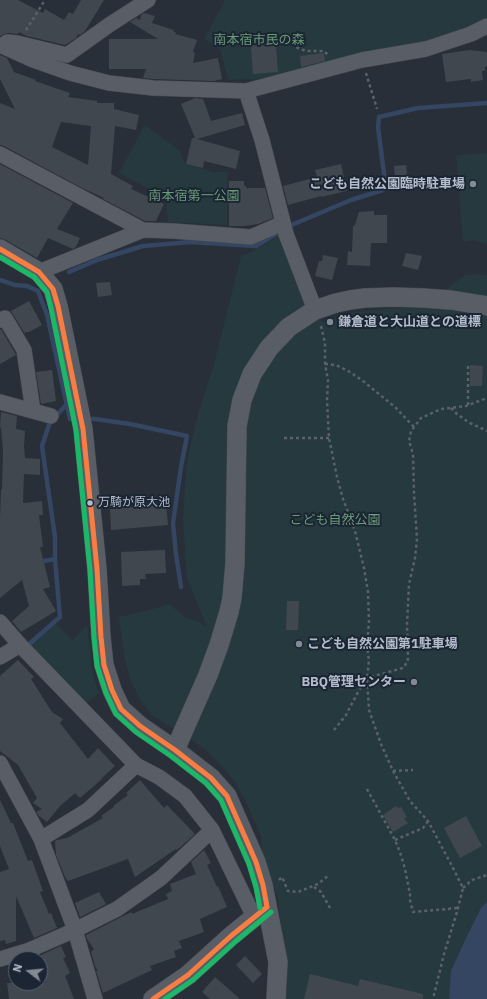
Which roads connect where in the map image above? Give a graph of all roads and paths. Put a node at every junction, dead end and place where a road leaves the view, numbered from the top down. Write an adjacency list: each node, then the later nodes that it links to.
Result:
1 (45, 0): 6 (path)
2 (148, 0): 6 (street)
3 (487, 26): 8 (street)
4 (0, 41): 6 (street)
5 (286, 41): 9 (path)
6 (17, 44)
7 (0, 45): 10 (street)
8 (362, 60): 9 (street); 11 (path)
9 (340, 65): 10 (street)
10 (246, 91): 13 (street)
11 (377, 109)
12 (0, 154): 14 (street)
13 (285, 228): 14 (street); 18 (street)
14 (143, 230): 16 (street)
15 (0, 249): 16 (street)
16 (39, 272): 37 (street)
17 (487, 306): 18 (street)
18 (315, 310): 20 (path); 37 (street)
19 (0, 320): 26 (street)
20 (325, 364): 28 (path); 31 (path)
21 (468, 366): 24 (path)
22 (487, 398): 24 (path)
23 (0, 402): 26 (street)
24 (468, 405): 25 (path)
25 (451, 408): 28 (path); 29 (path)
26 (33, 411): 27 (street)
27 (51, 416)
28 (414, 427): 35 (path)
29 (487, 431)
30 (284, 438): 31 (path)
31 (330, 438): 35 (path)
32 (0, 622): 33 (street)
33 (20, 645): 34 (street); 39 (street)
34 (0, 657)
35 (367, 678): 36 (path); 41 (path)
36 (334, 730)
37 (175, 750): 51 (street)
38 (0, 763): 45 (street)
39 (136, 765): 44 (street); 45 (street)
40 (413, 770): 41 (path)
41 (393, 771): 43 (path)
42 (367, 790): 46 (path)
43 (428, 821): 46 (path); 50 (path)
44 (212, 830): 51 (street); 54 (street)
45 (41, 839): 54 (street)
46 (395, 840): 53 (path)
47 (329, 875): 49 (path)
48 (487, 875): 50 (path)
49 (314, 887): 51 (path); 52 (path)
50 (463, 888): 53 (path)
51 (262, 905): 57 (street); 58 (street)
52 (330, 908)
53 (458, 908): 59 (path)
54 (75, 930): 55 (street); 56 (street)
55 (0, 959)
56 (95, 999)
57 (153, 999)
58 (276, 999)
59 (433, 999)

